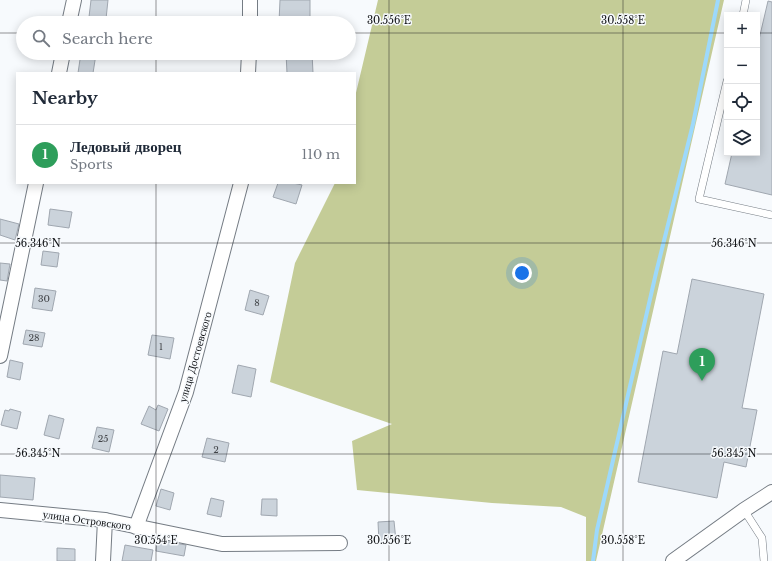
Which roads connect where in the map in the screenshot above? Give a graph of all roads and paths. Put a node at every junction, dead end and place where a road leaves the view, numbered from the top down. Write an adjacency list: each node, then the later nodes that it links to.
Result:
1 (74, 0): 5 (street)
2 (250, 0): 6 (street)
3 (746, 0): 4 (lane)
4 (744, 12)
5 (71, 16)
6 (250, 16)
7 (62, 60): 9 (street)
8 (248, 60): 10 (street)
9 (59, 72)
10 (248, 72)
11 (726, 84): 14 (lane)
12 (36, 184): 15 (street)
13 (241, 184): 20 (street, улица Достоевского)
14 (772, 215)
15 (0, 356)
16 (772, 492): 18 (street)
17 (0, 510): 19 (street, улица Островского)
18 (744, 510): 23 (street); 24 (lane)
19 (105, 520): 20 (street, улица Островского); 22 (street)
20 (136, 527): 21 (street, улица Островского)
21 (340, 543)
22 (103, 561)
23 (673, 561)
24 (764, 561)

